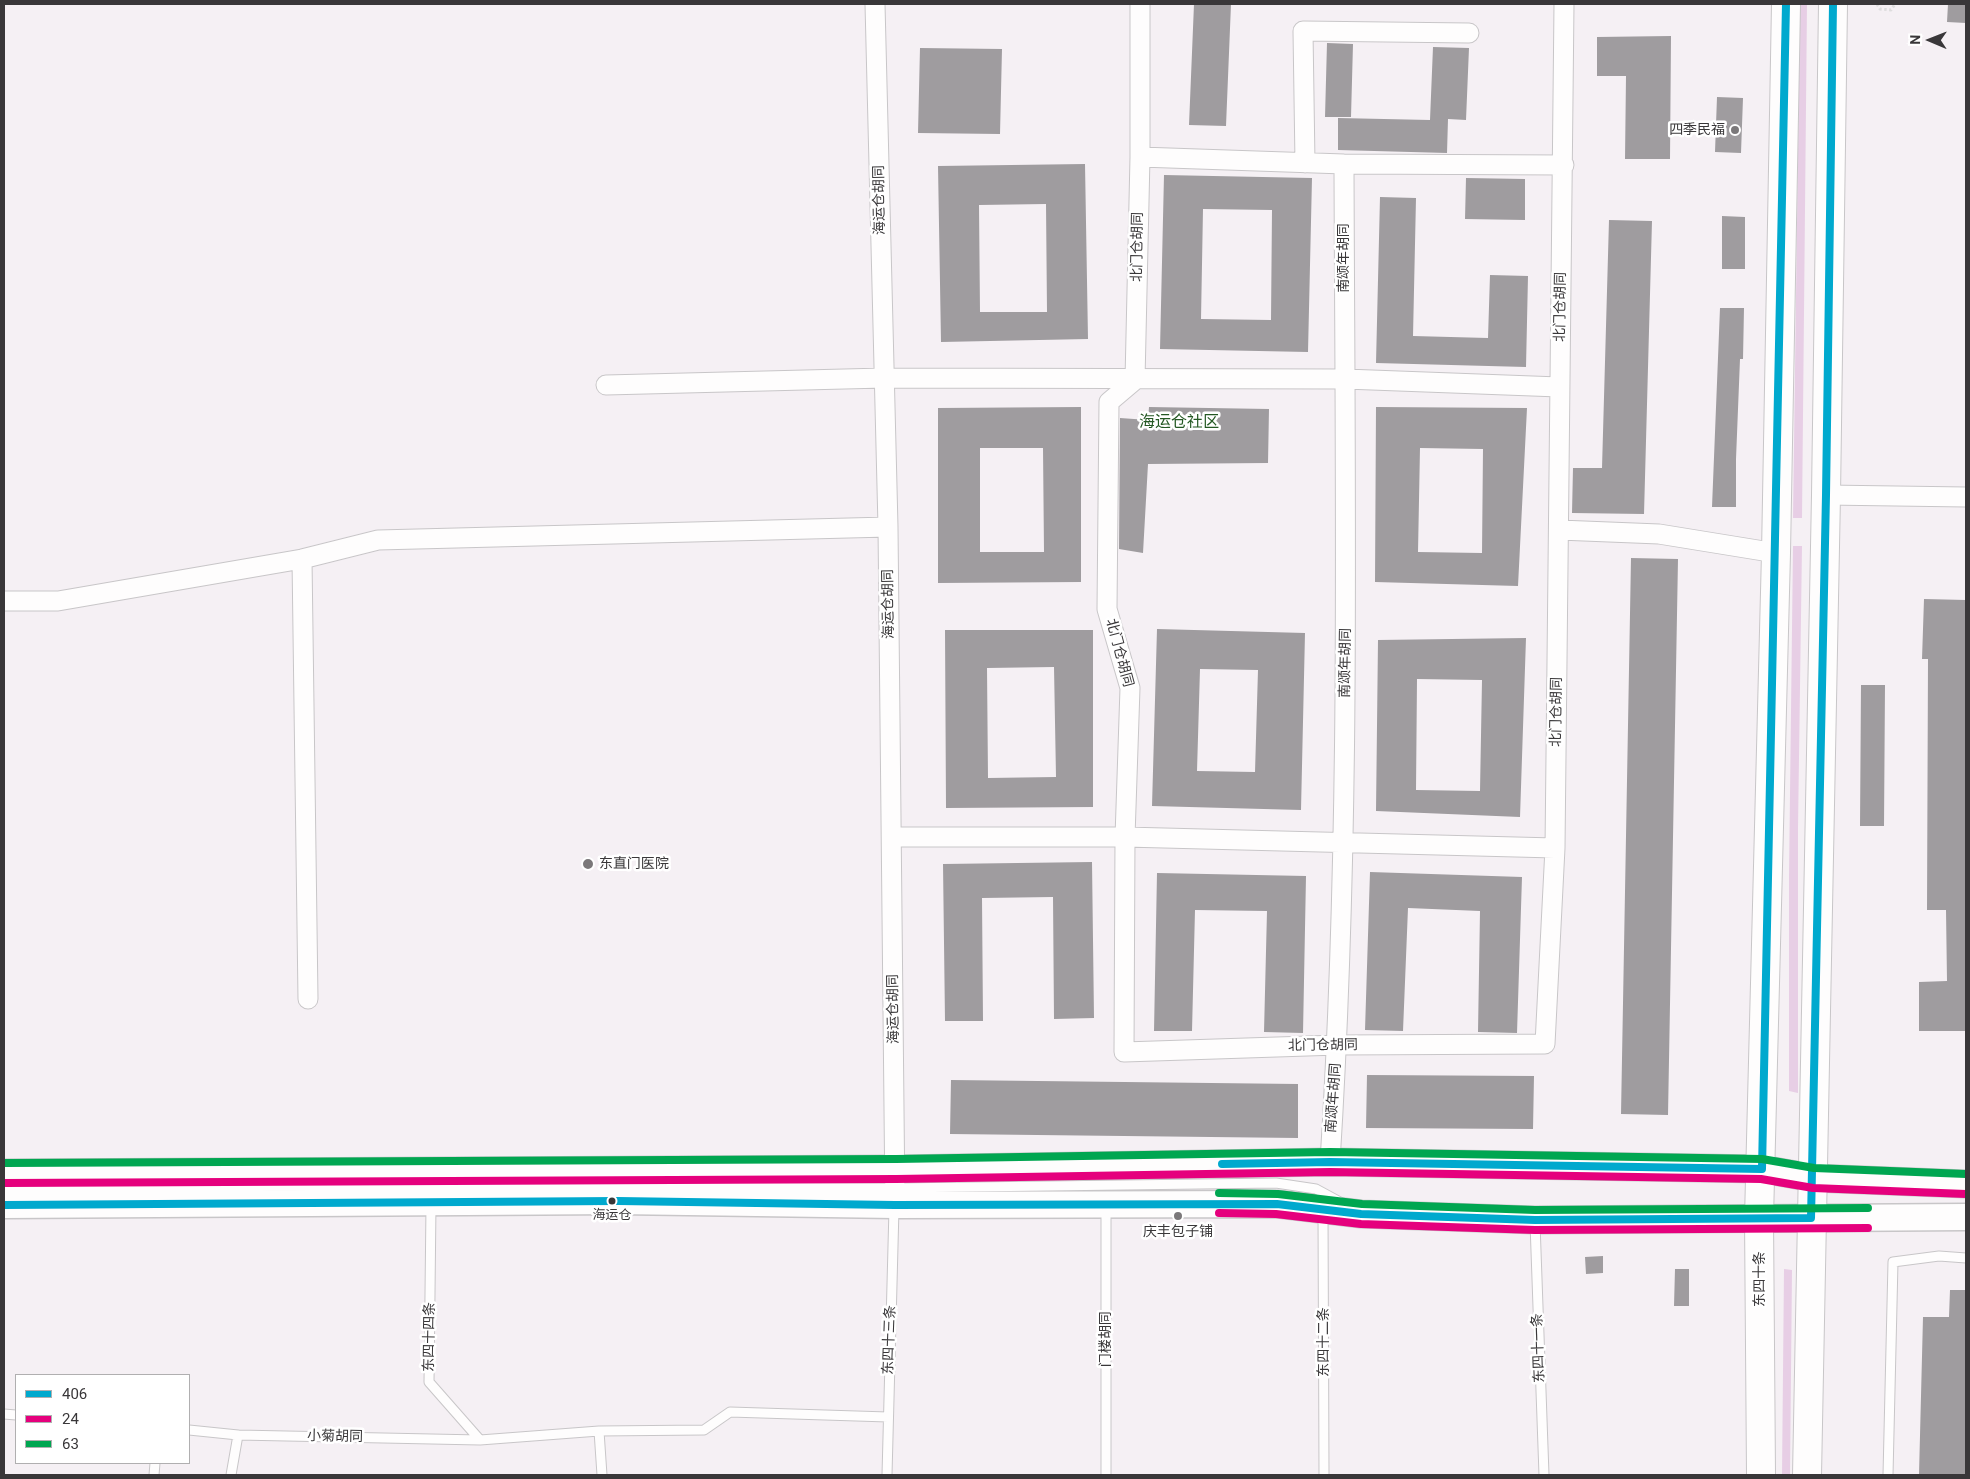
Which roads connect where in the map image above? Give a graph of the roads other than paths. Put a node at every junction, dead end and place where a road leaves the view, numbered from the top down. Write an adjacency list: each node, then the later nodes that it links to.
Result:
1 (875, 4): 11 (street, 海运仓胡同)
2 (1140, 4): 7 (street, 北门仓胡同)
3 (1564, 4): 10 (street, 北门仓胡同)
4 (1786, 4): 20 (main road, 东四十条)
5 (1833, 4): 16 (main road)
6 (1470, 33): 8 (street)
7 (1140, 157): 8 (street); 13 (street, 北门仓胡同)
8 (1305, 163): 9 (street)
9 (1344, 164): 10 (street); 12 (street, 南颂年胡同)
10 (1564, 165): 15 (street, 北门仓胡同)
11 (884, 378): 13 (street); 14 (street); 18 (street, 海运仓胡同)
12 (1345, 379): 13 (street); 15 (street); 25 (street, 南颂年胡同)
13 (1135, 380): 24 (street, 北门仓胡同)
14 (606, 385)
15 (1559, 387): 19 (street, 北门仓胡同)
16 (1826, 495): 17 (street); 32 (main road)
17 (1966, 497)
18 (888, 527): 21 (street); 23 (street, 海运仓胡同)
19 (1559, 530): 20 (street); 26 (street, 北门仓胡同)
20 (1776, 553): 30 (main road, 东四十条)
21 (302, 559): 22 (street); 27 (street)
22 (4, 601)
23 (892, 837): 24 (street); 34 (street, 海运仓胡同)
24 (1126, 837): 25 (street); 28 (street, 北门仓胡同)
25 (1344, 844): 26 (street); 28 (street, 南颂年胡同)
26 (1555, 848): 28 (street, 北门仓胡同)
27 (308, 999)
28 (1338, 1045): 29 (street, 南颂年胡同)
29 (1330, 1162): 30 (main road); 34 (main road)
30 (1762, 1169): 32 (main road); 41 (main road, 东四十条)
31 (4, 1173): 34 (main road)
32 (1813, 1178): 33 (main road); 42 (main road)
33 (1966, 1184)
34 (895, 1187): 35 (lane); 36 (main road); 37 (main road); 40 (lane); 46 (lane, 东四十三条)
35 (4, 1189)
36 (431, 1202): 38 (main road); 50 (lane, 东四十四条)
37 (1106, 1203): 39 (main road); 54 (lane, 门楼胡同)
38 (4, 1205)
39 (1323, 1209): 40 (main road); 55 (lane, 东四十二条)
40 (1361, 1214): 44 (main road)
41 (1759, 1218): 42 (main road); 44 (main road); 57 (main road, 东四十条)
42 (1811, 1218): 43 (main road); 58 (main road)
43 (1966, 1218)
44 (1535, 1220): 56 (lane, 东四十一条)
45 (1966, 1258): 59 (lane)
46 (888, 1417): 48 (lane); 53 (lane, 东四十三条)
47 (190, 1430): 49 (lane, 小菊胡同)
48 (599, 1431): 50 (lane); 52 (lane)
49 (238, 1435): 50 (lane, 小菊胡同); 51 (lane)
50 (480, 1440)
51 (231, 1475)
52 (602, 1475)
53 (887, 1475)
54 (1106, 1475)
55 (1324, 1475)
56 (1544, 1475)
57 (1761, 1475)
58 (1807, 1475)
59 (1888, 1475)

